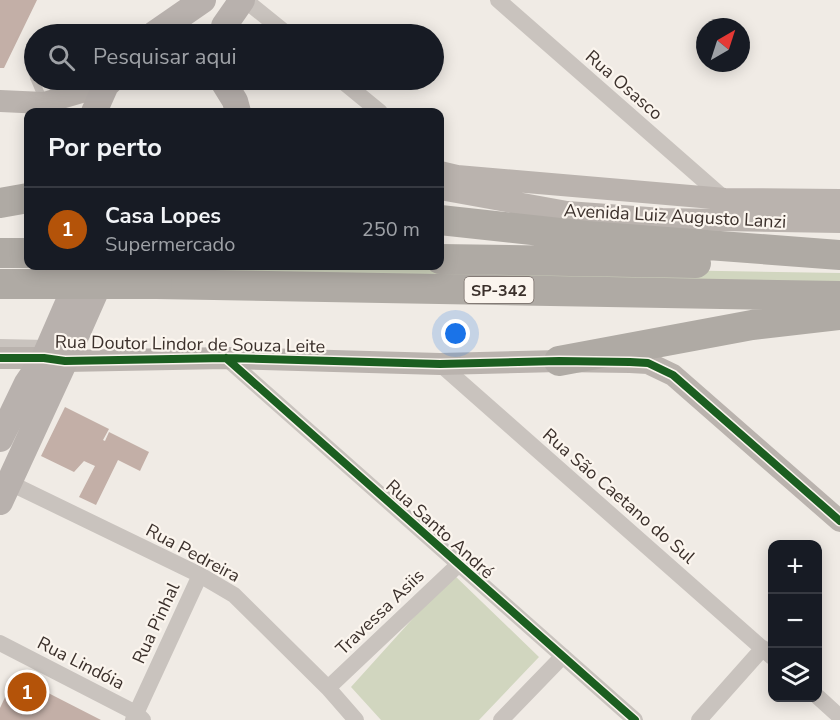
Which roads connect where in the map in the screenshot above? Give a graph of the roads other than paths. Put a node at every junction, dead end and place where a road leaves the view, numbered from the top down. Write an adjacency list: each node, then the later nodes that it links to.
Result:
1 (203, 0): 4 (main road)
2 (244, 0): 5 (main road); 6 (street)
3 (498, 0): 19 (street, Rua Osasco)
4 (168, 24)
5 (226, 24)
6 (274, 24)
7 (41, 90): 13 (lane)
8 (90, 90): 13 (street)
9 (104, 90): 14 (main road)
10 (229, 90): 15 (main road)
11 (353, 90): 16 (street)
12 (0, 101): 13 (street)
13 (51, 107)
14 (96, 108)
15 (240, 108)
16 (375, 108)
17 (445, 179): 19 (street, Avenida Luiz Augusto Lanzi); 23 (street, Avenida Luiz Augusto Lanzi)
18 (24, 199): 21 (highway)
19 (725, 199): 20 (street, Avenida Luiz Augusto Lanzi)
20 (840, 200)
21 (0, 203)
22 (444, 220): 26 (highway)
23 (840, 222)
24 (0, 253): 25 (highway)
25 (24, 253)
26 (840, 255)
27 (444, 259): 28 (highway, SP-342)
28 (840, 265)
29 (83, 270): 35 (main road)
30 (105, 270): 35 (main road)
31 (0, 284): 32 (highway, SP-342, bridge)
32 (840, 296)
33 (840, 315): 38 (highway)
34 (0, 343): 35 (lane)
35 (53, 354): 36 (street, Rua Doutor Lindor de Souza Leite); 37 (street, Rua Doutor Lindor de Souza Leite); 40 (main road); 41 (main road)
36 (0, 358)
37 (226, 358): 39 (street, Rua Doutor Lindor de Souza Leite); 43 (street, Rua Santo André)
38 (559, 360): 39 (street, Rua Doutor Lindor de Souza Leite); 42 (street, Rua Doutor Lindor de Souza Leite)
39 (440, 364): 46 (street, Rua São Caetano do Sul)
40 (0, 439)
41 (5, 492): 44 (street, Rua Pedreira)
42 (840, 521)
43 (458, 565): 47 (street, Rua Santo André); 48 (street, Travessa Asiis)
44 (200, 575): 48 (street, Rua Pedreira); 51 (street, Rua Pinhal)
45 (0, 643): 51 (street, Rua Lindóia)
46 (768, 653): 55 (street)
47 (563, 656): 53 (street); 54 (street, Rua Santo André)
48 (328, 688): 52 (street, Rua Pedreira)
49 (822, 701): 50 (street)
50 (840, 717)
51 (137, 718)
52 (356, 720)
53 (501, 720)
54 (635, 720)
55 (699, 720)

